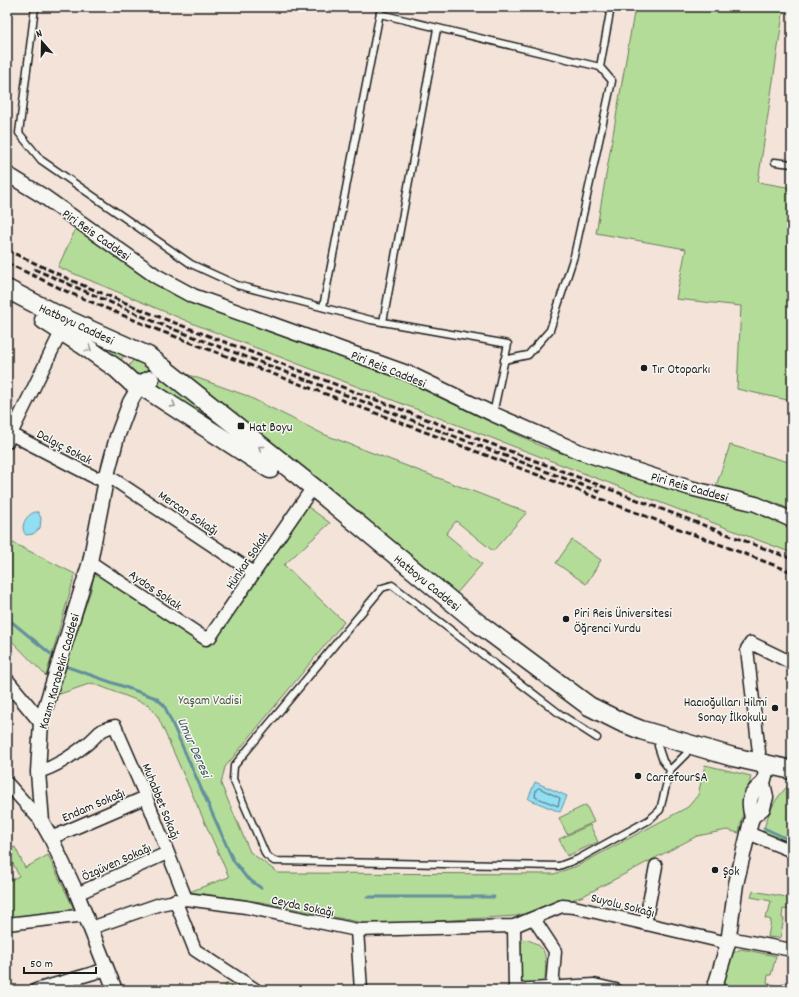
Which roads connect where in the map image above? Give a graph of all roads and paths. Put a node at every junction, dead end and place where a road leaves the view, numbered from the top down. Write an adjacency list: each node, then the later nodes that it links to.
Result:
1 (35, 7): 12 (lane)
2 (381, 7): 4 (lane)
3 (611, 7): 6 (lane)
4 (380, 14): 5 (lane); 12 (lane)
5 (437, 29): 6 (lane); 13 (lane)
6 (600, 67): 16 (lane)
7 (776, 162): 8 (lane)
8 (792, 164)
9 (7, 174): 18 (street, Piri Reis Caddesi)
10 (7, 289): 15 (main road, Hatboyu Caddesi)
11 (7, 300): 14 (main road, Hatboyu Caddesi)
12 (323, 307): 13 (lane)
13 (383, 322): 16 (lane)
14 (62, 330): 17 (main road, Hatboyu Caddesi, one-way to 17); 19 (street)
15 (149, 358): 17 (main road); 17 (main road); 21 (main road, Hatboyu Caddesi, one-way to 15)
16 (504, 360): 18 (lane)
17 (133, 381): 20 (street, Kazım Karabekir Caddesi); 21 (main road, Hatboyu Caddesi, one-way to 21)
18 (493, 414): 22 (street, Piri Reis Caddesi)
19 (9, 438): 20 (street, Dalgıç Sokak)
20 (107, 475): 23 (street, Kazım Karabekir Caddesi); 24 (street, Mercan Sokağı)
21 (310, 491): 24 (street, Hünkar Sokak); 30 (main road, Hatboyu Caddesi); 32 (main road, Hatboyu Caddesi)
22 (792, 520)
23 (90, 562): 25 (street, Aydos Sokak); 28 (street, Kazım Karabekir Caddesi)
24 (254, 573): 25 (street, Hünkar Sokak)
25 (206, 639)
26 (792, 663): 33 (street)
27 (7, 681): 28 (street)
28 (42, 722): 36 (street, Kazım Karabekir Caddesi)
29 (597, 738): 34 (lane)
30 (658, 746): 31 (main road, Hatboyu Caddesi); 34 (lane)
31 (686, 754): 32 (main road, Hatboyu Caddesi); 34 (lane)
32 (733, 757): 33 (main road, Hatboyu Caddesi)
33 (762, 764): 35 (main road, Hatboyu Caddesi); 40 (street)
34 (670, 770)
35 (792, 770)
36 (38, 772): 38 (street, Muhabbet Sokağı); 39 (street, Kazım Karabekir Caddesi)
37 (7, 783): 39 (street)
38 (146, 797): 41 (street, Endam Sokağı); 43 (street, Muhabbet Sokağı)
39 (42, 822): 41 (street, Kazım Karabekir Caddesi)
40 (748, 833): 42 (street); 53 (street)
41 (51, 838): 45 (street, Kazım Karabekir Caddesi)
42 (792, 851)
43 (167, 853): 45 (street, Özgüven Sokağı); 46 (street, Muhabbet Sokağı)
44 (656, 866): 50 (street)
45 (77, 894): 48 (street, Kazım Karabekir Caddesi)
46 (181, 900): 48 (street, Ceyda Sokağı); 52 (street, Ceyda Sokağı); 59 (street, Muhabbet Sokağı)
47 (534, 919): 50 (street, Suyolu Sokağı); 51 (street, Suyolu Sokağı); 56 (street)
48 (88, 922): 49 (street, Ceyda Sokağı); 55 (street, Kazım Karabekir Caddesi)
49 (7, 924)
50 (645, 924): 53 (street, Suyolu Sokağı)
51 (514, 926): 52 (street, Ceyda Sokağı); 61 (street)
52 (357, 930): 60 (street)
53 (729, 941): 54 (street, Suyolu Sokağı); 63 (street)
54 (792, 950)
55 (107, 969): 57 (street); 58 (street, Kazım Karabekir Caddesi)
56 (552, 988): 61 (street); 62 (street)
57 (36, 990)
58 (115, 990)
59 (256, 990)
60 (361, 990)
61 (515, 990)
62 (616, 990)
63 (714, 990)

